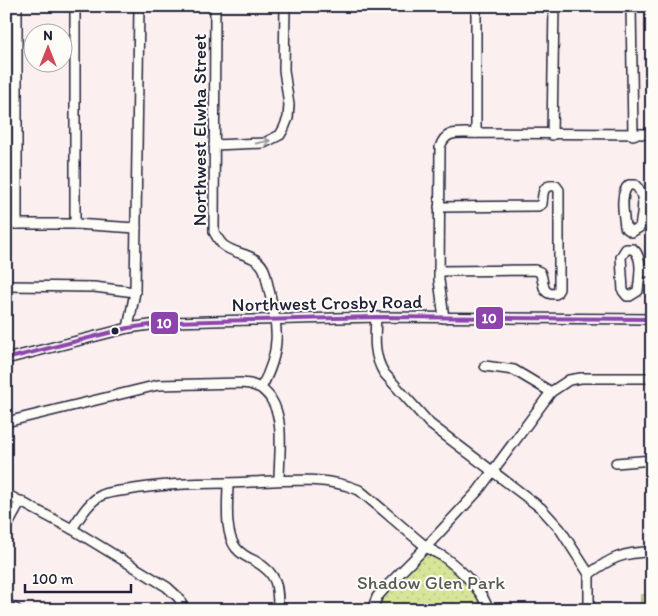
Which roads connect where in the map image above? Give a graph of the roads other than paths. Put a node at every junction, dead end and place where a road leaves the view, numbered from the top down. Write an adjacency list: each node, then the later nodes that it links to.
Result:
1 (17, 6): 17 (street)
2 (75, 6): 18 (street)
3 (139, 6): 19 (street)
4 (215, 6): 13 (street, Northwest Elwha Street)
5 (285, 6): 13 (street, one-way to 5)
6 (476, 6): 9 (street)
7 (554, 6): 11 (street)
8 (631, 6): 12 (street)
9 (476, 133): 11 (street); 14 (street)
10 (652, 134): 12 (street)
11 (552, 135): 12 (street)
12 (633, 135)
13 (214, 145): 27 (street, Northwest Elwha Street)
14 (439, 207): 20 (street); 20 (street)
15 (648, 208): 15 (street)
16 (6, 224): 17 (street)
17 (17, 224): 18 (street)
18 (75, 224): 19 (street)
19 (136, 228): 24 (street)
20 (439, 270): 26 (street)
21 (640, 272): 21 (street); 22 (street)
22 (652, 272)
23 (6, 286): 24 (street)
24 (135, 292): 29 (street)
25 (376, 317): 26 (street, Northwest Crosby Road); 27 (street, Northwest Crosby Road); 38 (street)
26 (444, 318): 28 (street, Northwest Crosby Road)
27 (276, 320): 29 (street, Northwest Crosby Road); 33 (street)
28 (652, 320)
29 (128, 328): 30 (street, Northwest Crosby Road)
30 (6, 359)
31 (486, 366): 34 (street)
32 (652, 378): 34 (street)
33 (261, 388): 35 (street); 39 (street)
34 (551, 392): 38 (street)
35 (6, 422)
36 (652, 460): 37 (street)
37 (616, 463)
38 (494, 471): 45 (street); 47 (street)
39 (279, 480): 40 (street); 45 (street)
40 (228, 483): 44 (street); 51 (street)
41 (6, 494): 42 (street)
42 (20, 501): 43 (street); 44 (street)
43 (6, 528)
44 (72, 529): 50 (street)
45 (426, 547): 52 (street); 53 (street)
46 (652, 552): 47 (street)
47 (589, 574): 54 (street)
48 (6, 603): 49 (street)
49 (17, 610)
50 (184, 610)
51 (278, 610)
52 (372, 610)
53 (488, 610)
54 (589, 610)

